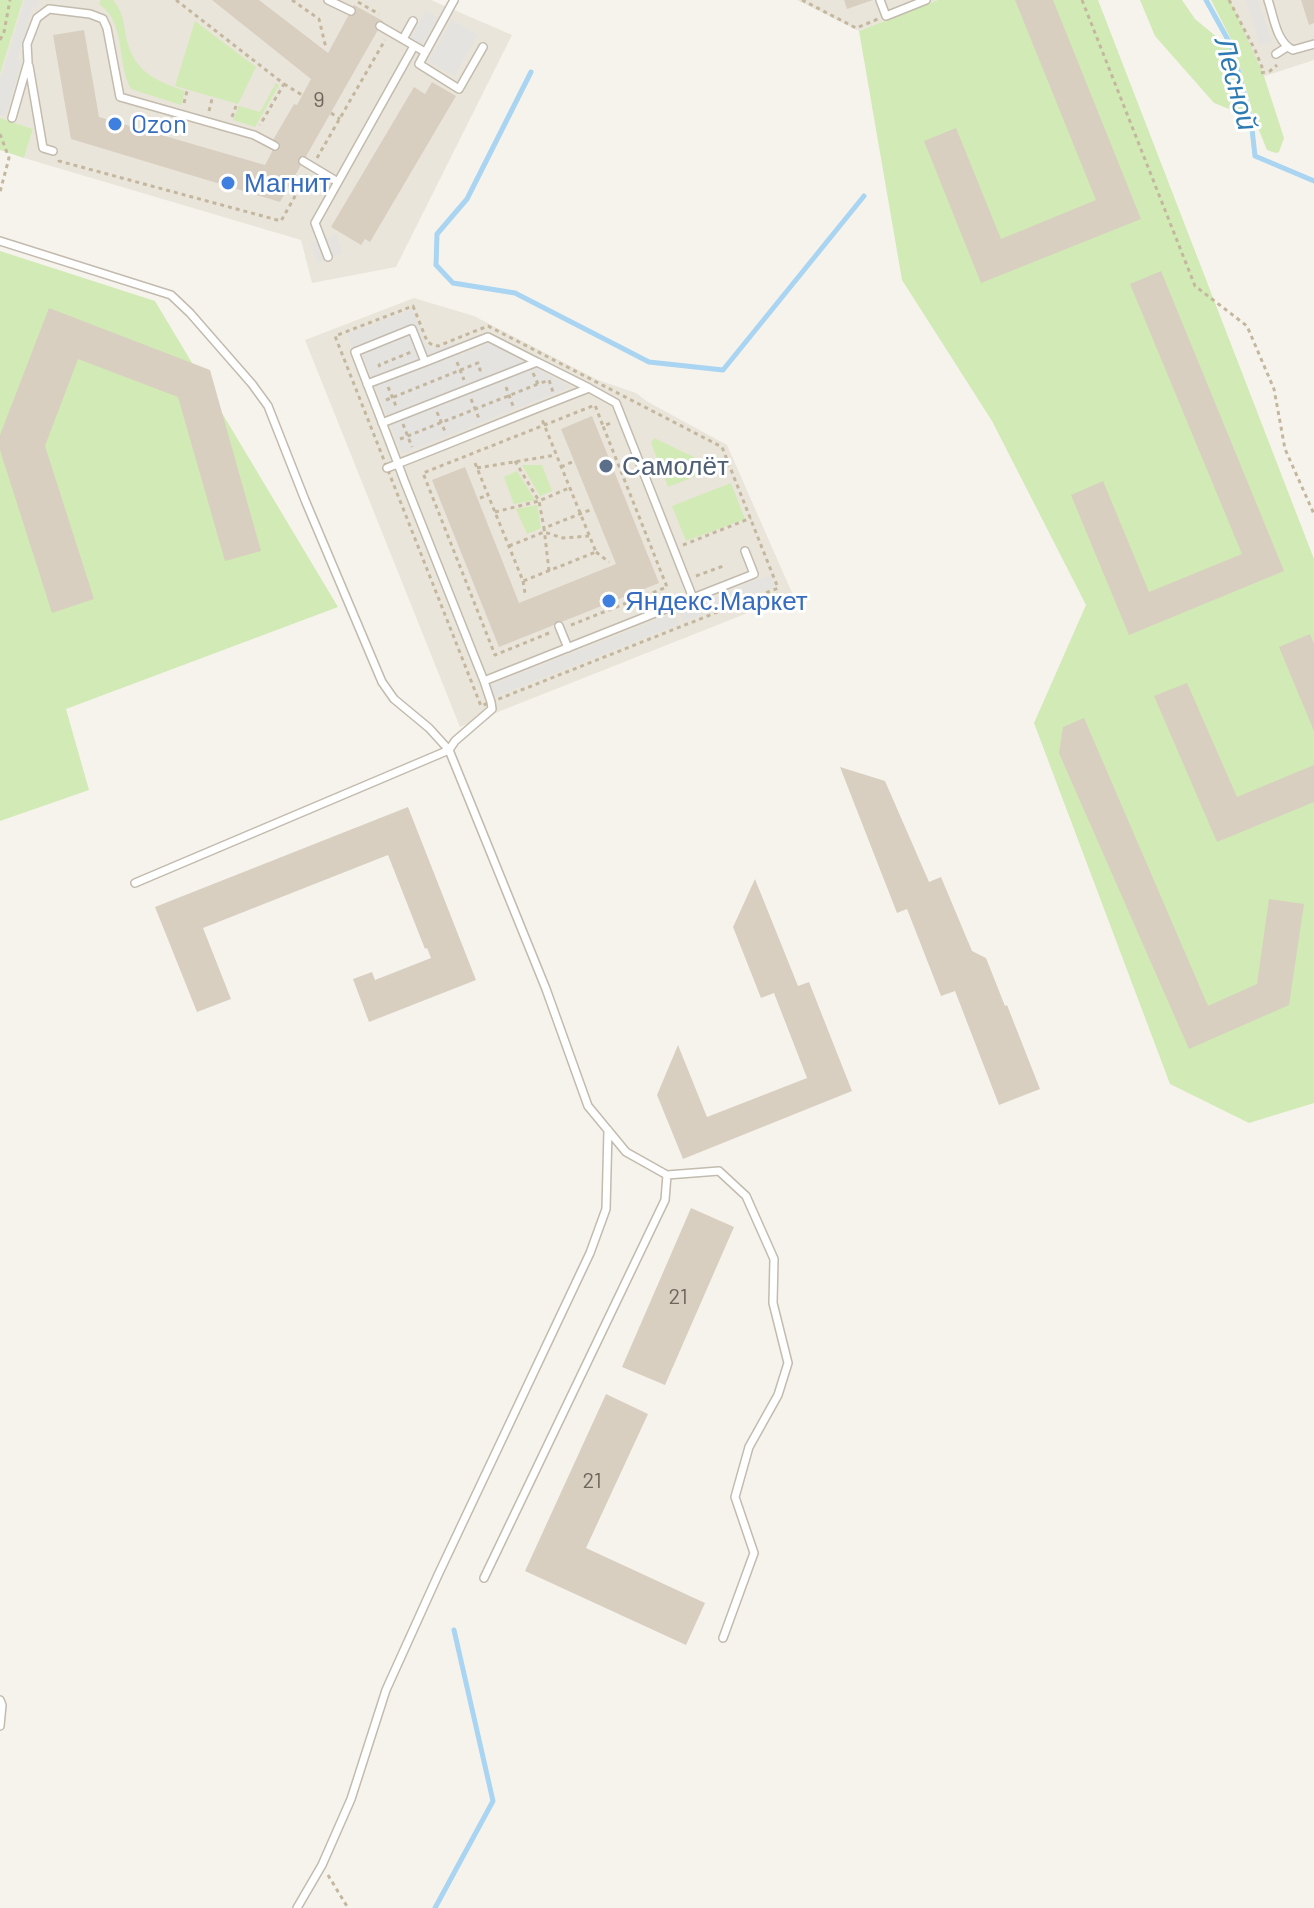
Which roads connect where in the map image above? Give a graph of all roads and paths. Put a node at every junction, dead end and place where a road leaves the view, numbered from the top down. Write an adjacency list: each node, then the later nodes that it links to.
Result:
1 (10, 0): 17 (path)
2 (176, 0): 27 (path)
3 (292, 0): 22 (path)
4 (328, 0): 12 (lane)
5 (454, 0): 23 (lane)
6 (802, 0): 13 (path)
7 (880, 0): 13 (lane)
8 (926, 0): 13 (lane)
9 (1082, 0): 70 (path)
10 (1229, 0): 26 (path)
11 (1268, 0): 21 (lane)
12 (351, 11)
13 (886, 16)
14 (413, 21): 16 (lane)
15 (380, 26): 16 (lane)
16 (403, 39): 19 (lane)
17 (0, 40)
18 (1314, 44): 21 (lane)
19 (414, 46): 23 (lane); 37 (lane)
20 (483, 47): 23 (lane)
21 (1287, 47): 24 (lane)
22 (326, 48)
23 (425, 52)
24 (1276, 54)
25 (28, 62): 30 (lane); 33 (lane); 35 (lane)
26 (1264, 72)
27 (284, 84): 28 (path); 33 (path)
28 (302, 95)
29 (331, 113): 31 (path)
30 (12, 118)
31 (340, 119)
32 (0, 134): 38 (path)
33 (254, 135): 34 (lane)
34 (275, 146)
35 (53, 151)
36 (303, 161): 37 (lane)
37 (338, 182): 40 (lane)
38 (0, 192)
39 (0, 241): 94 (lane)
40 (328, 257)
41 (335, 336): 72 (path)
42 (411, 352): 45 (path)
43 (425, 362): 44 (lane); 46 (lane); 46 (lane)
44 (534, 364): 47 (path); 48 (lane); 53 (lane)
45 (380, 368)
46 (367, 384): 53 (lane)
47 (538, 384): 49 (path); 56 (path)
48 (589, 388): 49 (lane); 52 (lane)
49 (557, 400): 50 (lane); 51 (path)
50 (537, 409): 54 (path); 61 (lane)
51 (563, 418): 54 (path); 55 (path)
52 (622, 418): 55 (path); 76 (lane)
53 (382, 423): 56 (lane)
54 (544, 426): 58 (path); 88 (path)
55 (603, 426): 86 (path)
56 (390, 443): 57 (path); 61 (lane)
57 (379, 448)
58 (556, 455): 59 (path); 62 (path)
59 (515, 461): 65 (path); 67 (path)
60 (572, 462): 62 (path)
61 (398, 464): 63 (lane); 89 (lane)
62 (561, 467): 64 (path)
63 (387, 468)
64 (569, 488): 67 (path); 71 (path)
65 (488, 495): 66 (path); 69 (path)
66 (480, 498)
67 (539, 501): 69 (path); 73 (path)
68 (590, 510): 71 (path)
69 (495, 512): 75 (path)
70 (1314, 514)
71 (581, 515): 73 (path); 74 (path)
72 (751, 518): 76 (path); 92 (path)
73 (544, 530): 74 (path); 75 (path); 81 (path)
74 (589, 536): 78 (path)
75 (508, 546): 83 (path)
76 (674, 549): 82 (lane)
77 (745, 551): 85 (lane)
78 (596, 552): 79 (path); 81 (path)
79 (609, 562)
80 (726, 565): 82 (path)
81 (549, 571): 83 (path)
82 (686, 579): 85 (lane)
83 (523, 581): 84 (path)
84 (525, 593)
85 (693, 598): 87 (lane)
86 (560, 628): 87 (lane); 88 (path)
87 (568, 648): 90 (lane)
88 (495, 655): 89 (path); 90 (path)
89 (477, 662): 91 (lane)
90 (502, 673): 91 (lane)
91 (484, 681): 92 (lane)
92 (491, 702): 93 (path); 94 (lane)
93 (481, 706)
94 (449, 750): 95 (lane); 96 (lane)
95 (135, 883)
96 (608, 1130): 97 (lane); 102 (lane)
97 (667, 1175): 98 (lane); 99 (lane)
98 (484, 1578)
99 (723, 1638)
100 (0, 1700): 101 (lane)
101 (0, 1726)
102 (322, 1865): 103 (lane); 104 (path)
103 (297, 1908)
104 (348, 1908)

